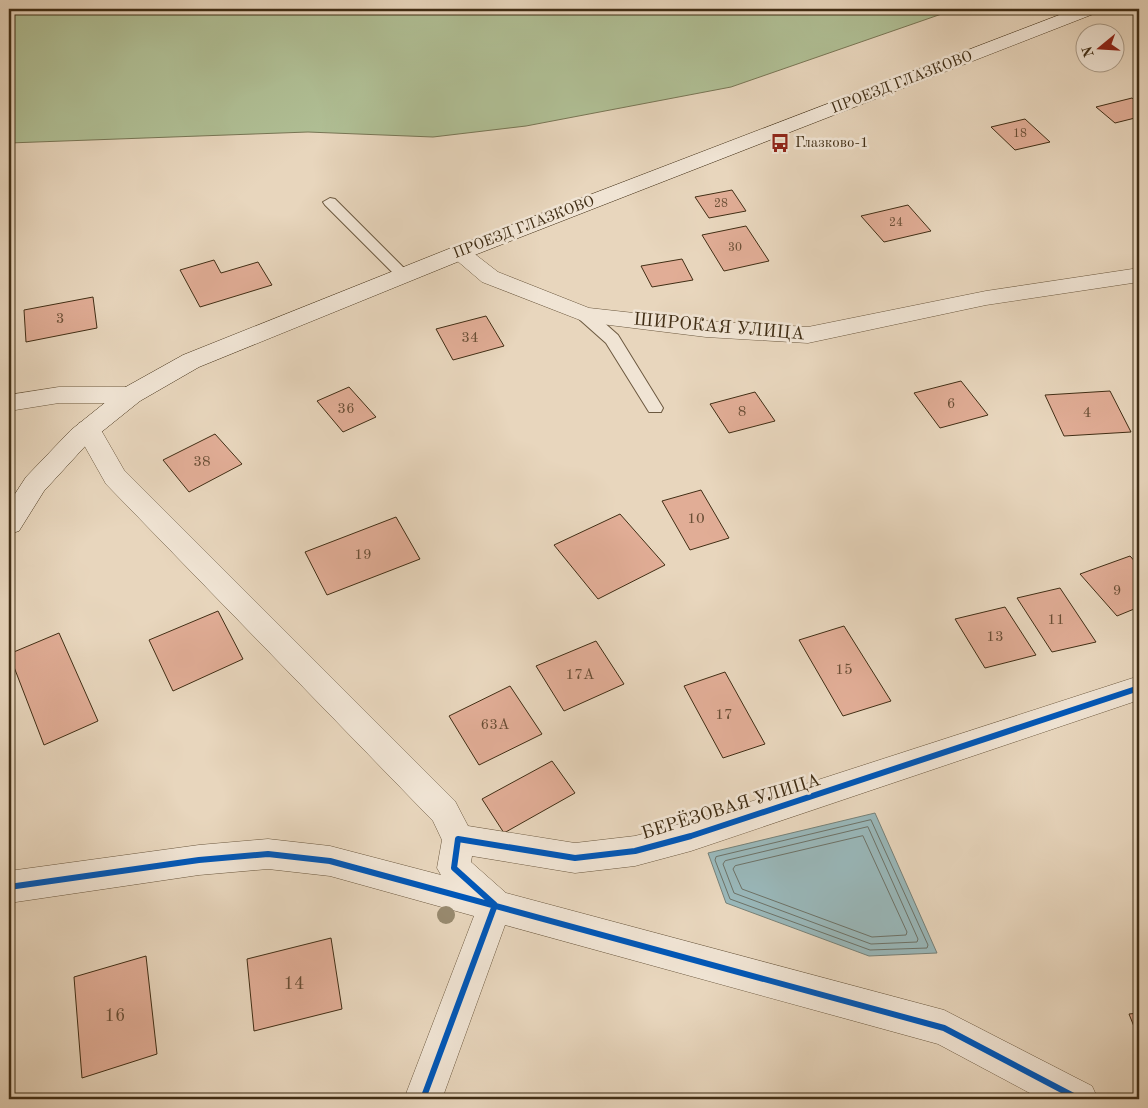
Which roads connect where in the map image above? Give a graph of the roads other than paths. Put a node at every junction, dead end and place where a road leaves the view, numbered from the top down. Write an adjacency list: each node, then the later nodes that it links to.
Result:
1 (1090, 9): 3 (street, ПРОЕЗД ГЛАЗКОВО)
2 (330, 202): 4 (lane)
3 (459, 253): 4 (street, ПРОЕЗД ГЛАЗКОВО); 6 (street, ШИРОКАЯ УЛИЦА)
4 (403, 275): 7 (street, ПРОЕЗД ГЛАЗКОВО)
5 (1139, 275): 6 (street, ШИРОКАЯ УЛИЦА)
6 (585, 315): 9 (lane)
7 (131, 395): 8 (street); 10 (street, ПРОЕЗД ГЛАЗКОВО)
8 (9, 403)
9 (654, 408)
10 (88, 429): 11 (street, ПРОЕЗД ГЛАЗКОВО); 13 (street)
11 (9, 524)
12 (1139, 688): 13 (street, БЕРЁЗОВАЯ УЛИЦА)
13 (458, 839): 15 (street)
14 (9, 887): 15 (street)
15 (495, 905): 16 (street); 17 (street)
16 (423, 1099)
17 (1079, 1099)

